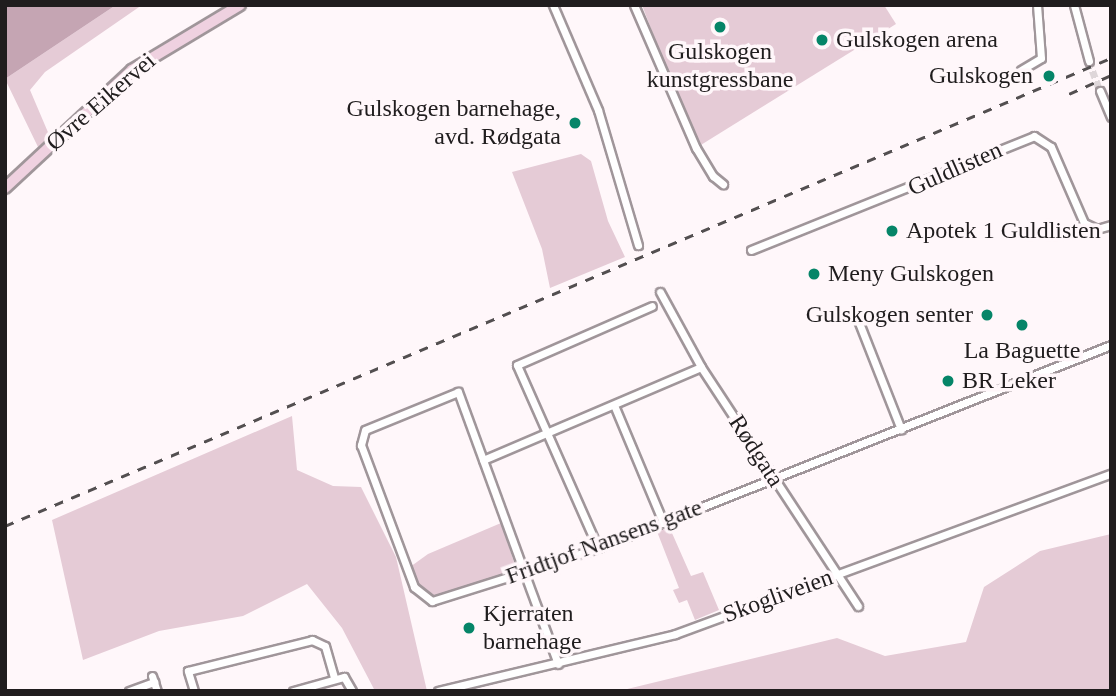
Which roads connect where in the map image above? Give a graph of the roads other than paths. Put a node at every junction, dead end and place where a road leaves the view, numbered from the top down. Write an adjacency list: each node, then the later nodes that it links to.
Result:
1 (240, 5): 11 (main road, Øvre Eikervei)
2 (553, 5): 13 (street)
3 (634, 5): 10 (street)
4 (1037, 5): 7 (street)
5 (1074, 5): 6 (street)
6 (1089, 61)
7 (1021, 70)
8 (1100, 91): 9 (street)
9 (1111, 117)
10 (723, 184)
11 (5, 188)
12 (1111, 225): 14 (street, Guldlisten)
13 (638, 245)
14 (751, 250)
15 (660, 292): 19 (street, Rødgata)
16 (652, 306): 22 (street)
17 (856, 316): 21 (street)
18 (1111, 345): 21 (street, Fridtjof Nansens gate)
19 (701, 367): 20 (street); 25 (street, Rødgata)
20 (614, 405): 22 (street); 26 (street)
21 (901, 429): 25 (street, Fridtjof Nansens gate)
22 (547, 434): 23 (street); 27 (street)
23 (483, 460): 28 (street); 28 (street, Fridtjof Nansens gate)
24 (1111, 474): 29 (street, Skogliveien)
25 (775, 478): 26 (street, Fridtjof Nansens gate); 29 (street, Rødgata)
26 (663, 522): 27 (street, Fridtjof Nansens gate)
27 (598, 548): 28 (street, Fridtjof Nansens gate)
28 (524, 572): 31 (street)
29 (838, 575): 30 (street, Rødgata); 31 (street, Skogliveien)
30 (859, 606)
31 (558, 664): 38 (street, Skogliveien)
32 (334, 678): 35 (street); 36 (street); 37 (street)
33 (129, 691): 34 (street)
34 (157, 691)
35 (194, 691)
36 (293, 691)
37 (352, 691)
38 (438, 691)

